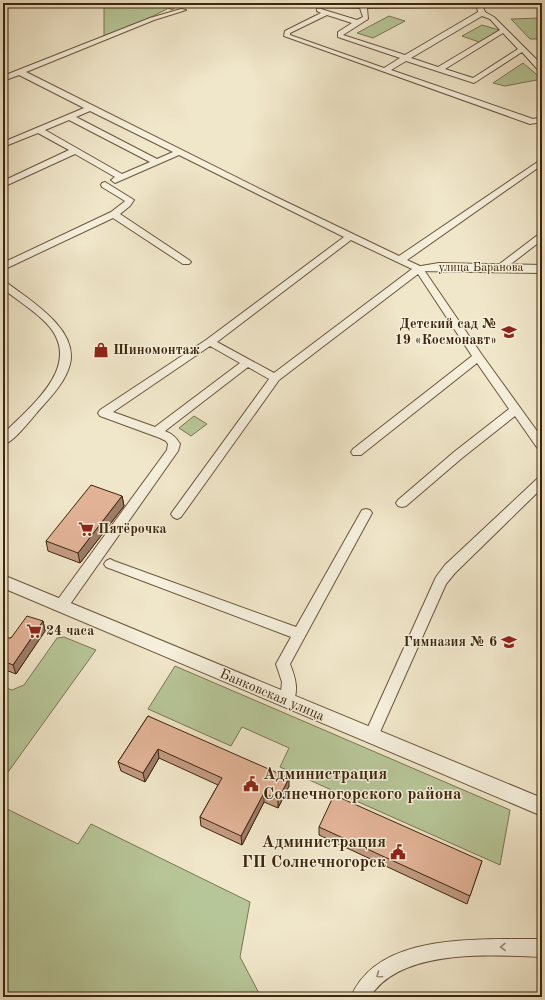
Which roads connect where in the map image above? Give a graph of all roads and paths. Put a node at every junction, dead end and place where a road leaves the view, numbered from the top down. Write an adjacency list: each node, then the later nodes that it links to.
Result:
1 (159, 3): 8 (street)
2 (220, 4): 5 (street); 5 (street); 7 (street)
3 (479, 4): 4 (street); 6 (street); 10 (street)
4 (542, 4)
5 (182, 5): 8 (street); 11 (street)
6 (363, 5): 7 (street); 12 (street)
7 (318, 6): 9 (street)
8 (172, 7): 11 (street)
9 (326, 13): 12 (street); 18 (street)
10 (482, 13): 13 (street); 15 (street)
11 (152, 19): 19 (street)
12 (358, 23): 15 (street)
13 (504, 30): 14 (street); 16 (street)
14 (522, 49): 17 (street); 21 (street)
15 (406, 58): 16 (street); 18 (street)
16 (439, 69): 21 (street)
17 (542, 69)
18 (385, 70): 21 (street)
19 (19, 72): 20 (street); 22 (street)
20 (3, 79)
21 (439, 79): 24 (street)
22 (90, 108): 23 (street); 28 (street)
23 (70, 117): 25 (street); 30 (street)
24 (542, 119)
25 (39, 130): 26 (street); 27 (street)
26 (3, 145)
27 (74, 150): 31 (street); 32 (street)
28 (180, 152): 30 (street); 34 (street)
29 (542, 161): 36 (street)
30 (157, 162): 31 (street)
31 (122, 178): 33 (street)
32 (3, 184)
33 (114, 214): 37 (street); 38 (street)
34 (351, 236): 36 (street); 43 (street)
35 (542, 236): 39 (street)
36 (400, 260): 40 (street)
37 (186, 262)
38 (3, 267)
39 (500, 268): 40 (street, улица Баранова); 41 (street, улица Баранова)
40 (419, 269): 44 (street); 46 (street)
41 (542, 269)
42 (3, 284): 49 (street)
43 (210, 342): 45 (street); 48 (street)
44 (478, 357): 47 (street); 51 (street)
45 (247, 363): 46 (street); 48 (street)
46 (274, 378): 55 (street)
47 (516, 409): 50 (street); 53 (street)
48 (156, 432): 58 (street)
49 (3, 441)
50 (542, 446)
51 (357, 452)
52 (542, 481): 61 (street)
53 (402, 503)
54 (366, 513): 59 (street)
55 (177, 514)
56 (110, 564): 59 (street)
57 (3, 581): 58 (street, Банковская улица)
58 (61, 606): 60 (street, Банковская улица)
59 (299, 634): 60 (street)
60 (287, 701): 61 (street, Банковская улица)
61 (371, 736): 62 (street, Банковская улица)
62 (542, 808)
63 (542, 948): 64 (street, one-way to 64)
64 (360, 997)

